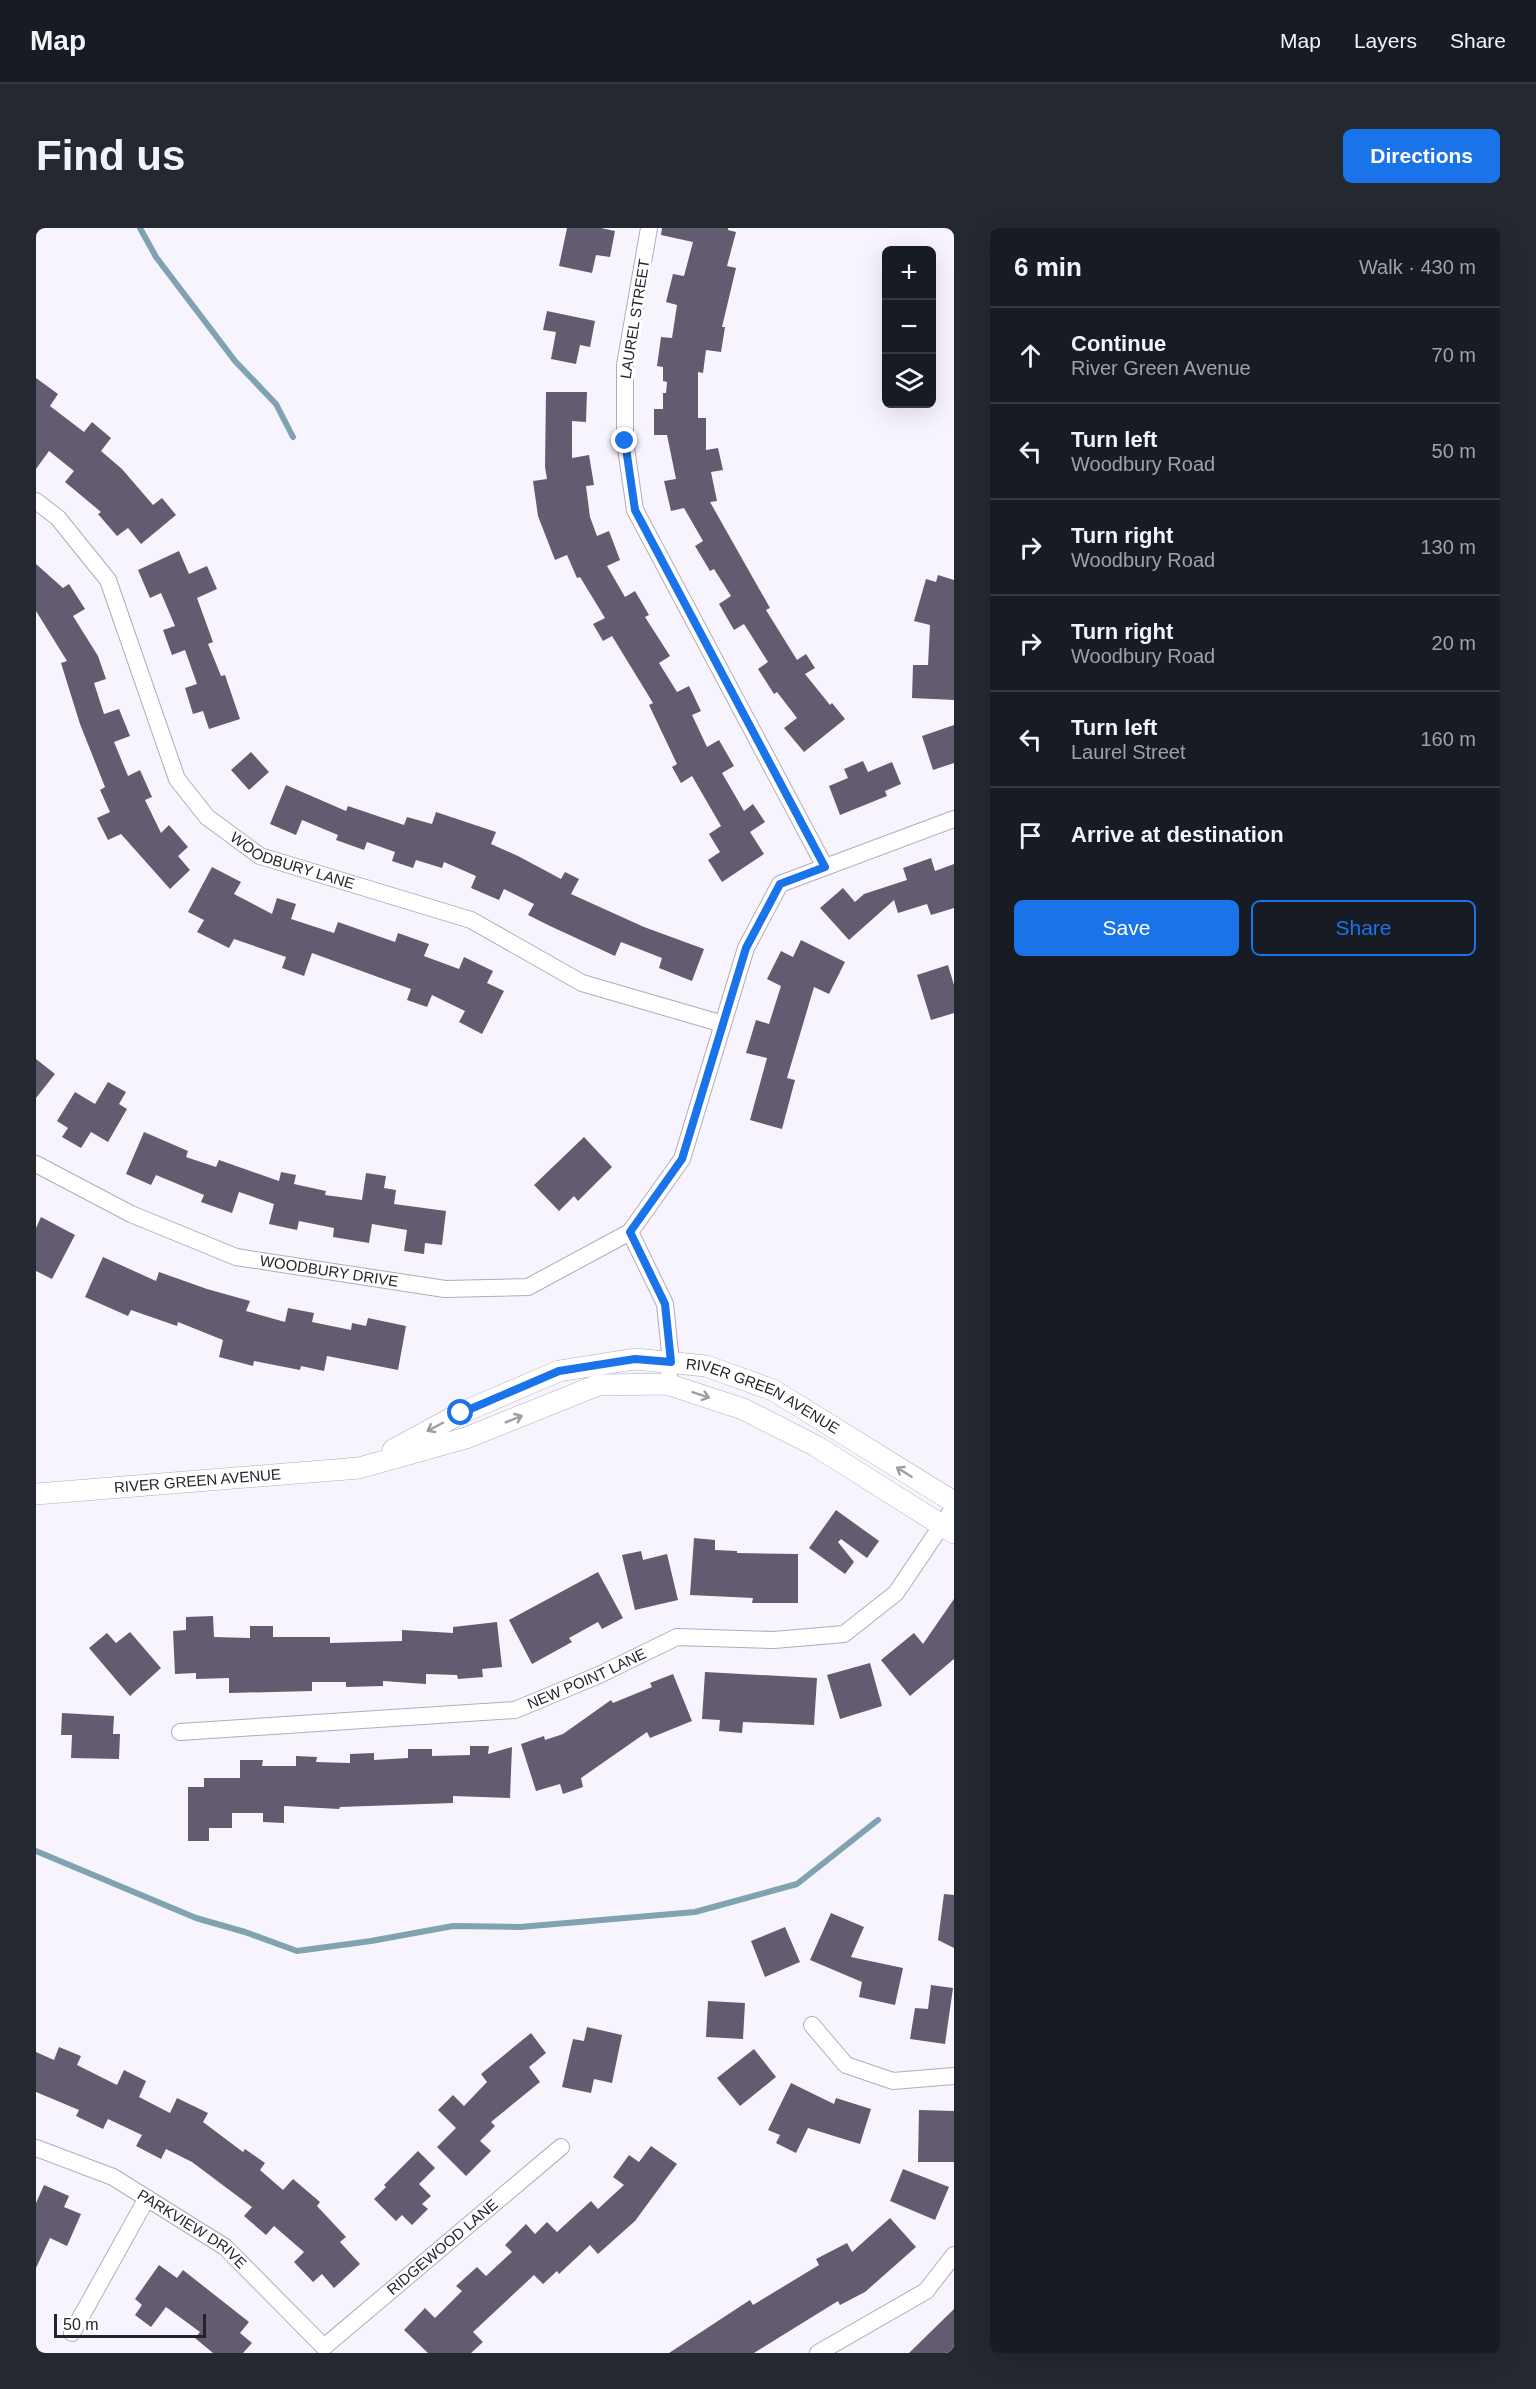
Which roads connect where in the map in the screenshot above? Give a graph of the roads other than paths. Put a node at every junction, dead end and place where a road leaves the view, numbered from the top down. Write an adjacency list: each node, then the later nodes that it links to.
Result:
1 (650, 228): 4 (street, LAUREL STREET)
2 (36, 501): 5 (street, WOODBURY LANE)
3 (954, 819): 4 (street)
4 (825, 867): 5 (street)
5 (723, 1024): 7 (street)
6 (36, 1164): 7 (street, WOODBURY DRIVE)
7 (630, 1232): 8 (street)
8 (671, 1362): 9 (street); 10 (street, RIVER GREEN AVENUE, one-way to 10); 12 (street, RIVER GREEN AVENUE, one-way to 8)
9 (667, 1383): 10 (street, RIVER GREEN AVENUE, one-way to 9); 13 (street, RIVER GREEN AVENUE, one-way to 13)
10 (358, 1468): 11 (street, RIVER GREEN AVENUE)
11 (36, 1494)
12 (954, 1504): 13 (street, NEW POINT LANE)
13 (948, 1529): 14 (street, NEW POINT LANE)
14 (180, 1732)
15 (812, 2025): 16 (street)
16 (954, 2076)
17 (561, 2147): 22 (street, RIDGEWOOD LANE)
18 (36, 2148): 19 (street, PARKVIEW DRIVE)
19 (147, 2198): 21 (street); 22 (street, PARKVIEW DRIVE)
20 (954, 2254): 23 (street)
21 (72, 2333)
22 (324, 2348)
23 (818, 2353)

